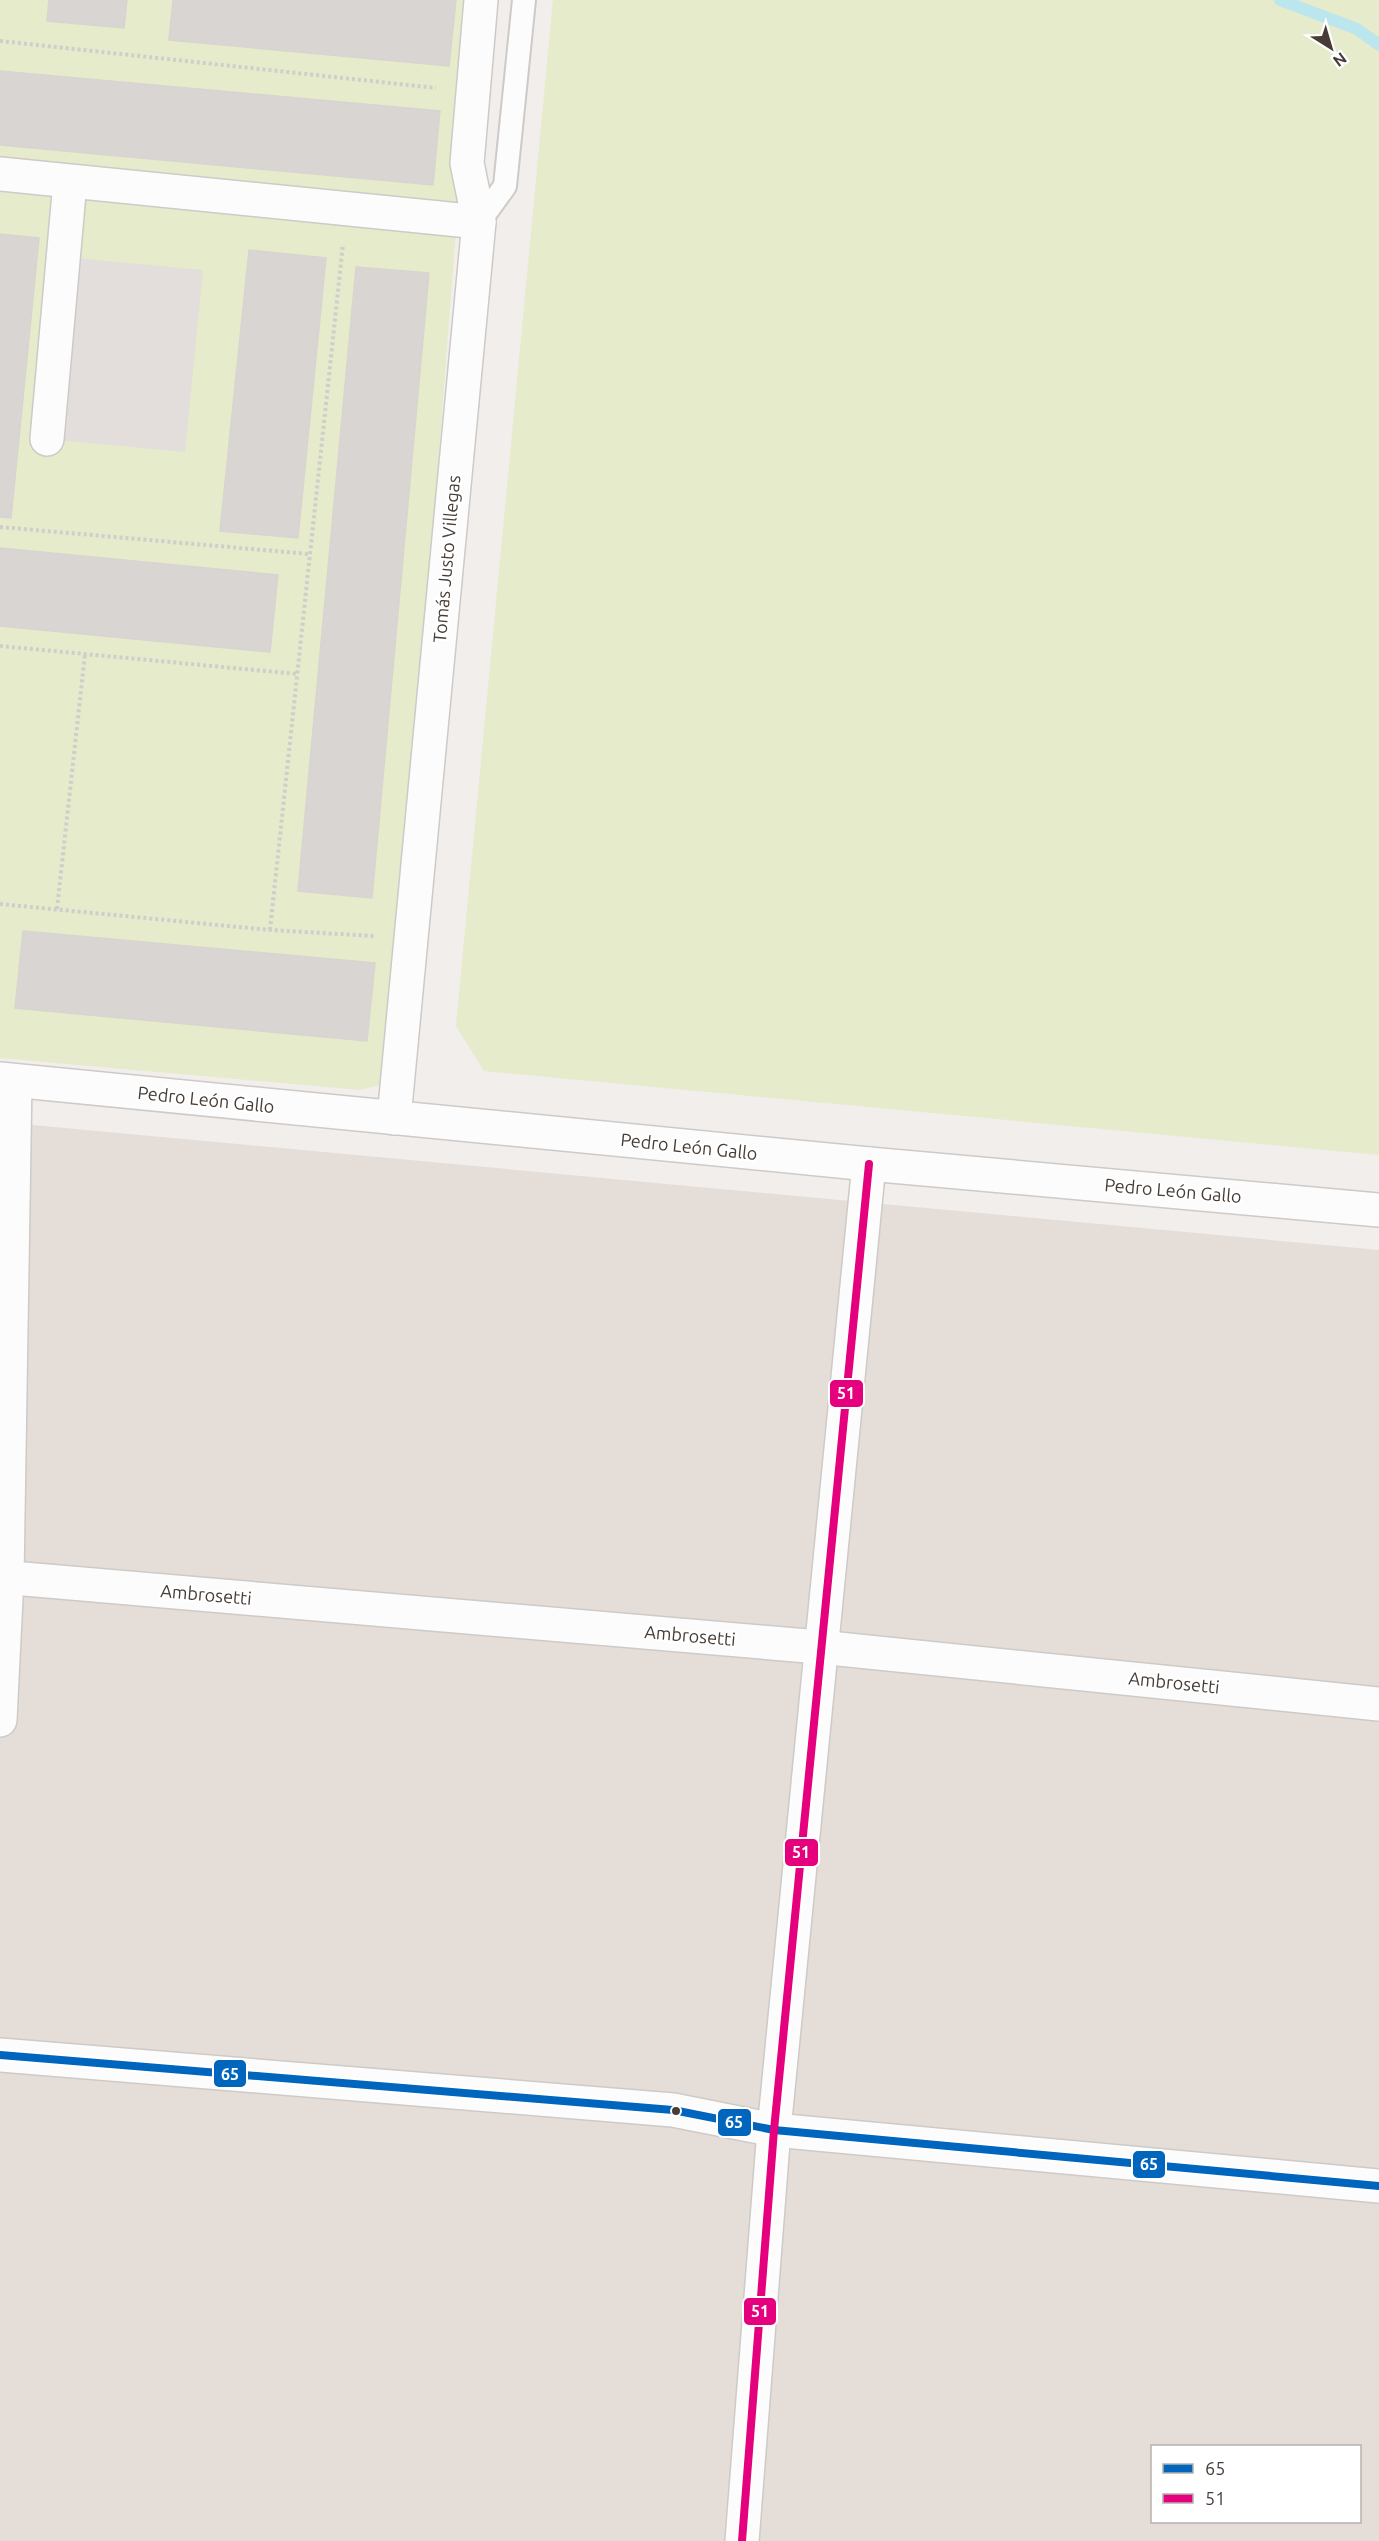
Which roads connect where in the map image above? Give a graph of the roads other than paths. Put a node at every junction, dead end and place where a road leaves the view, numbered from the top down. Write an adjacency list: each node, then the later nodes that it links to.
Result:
1 (480, 0): 5 (street, Tomás Justo Villegas)
2 (524, 0): 5 (lane)
3 (0, 174): 4 (street)
4 (70, 182): 5 (street); 6 (street)
5 (479, 222): 8 (street, Tomás Justo Villegas)
6 (47, 439)
7 (8, 1080): 8 (street, Pedro León Gallo); 11 (street)
8 (394, 1118): 9 (street, Pedro León Gallo)
9 (869, 1164): 10 (street, Pedro León Gallo); 12 (street)
10 (1379, 1210)
11 (4, 1577): 12 (street, Ambrosetti); 14 (street)
12 (819, 1647): 13 (street, Ambrosetti); 16 (street)
13 (1379, 1704)
14 (0, 1720)
15 (0, 2055): 16 (street)
16 (774, 2130): 17 (street); 18 (street)
17 (1379, 2186)
18 (742, 2541)

